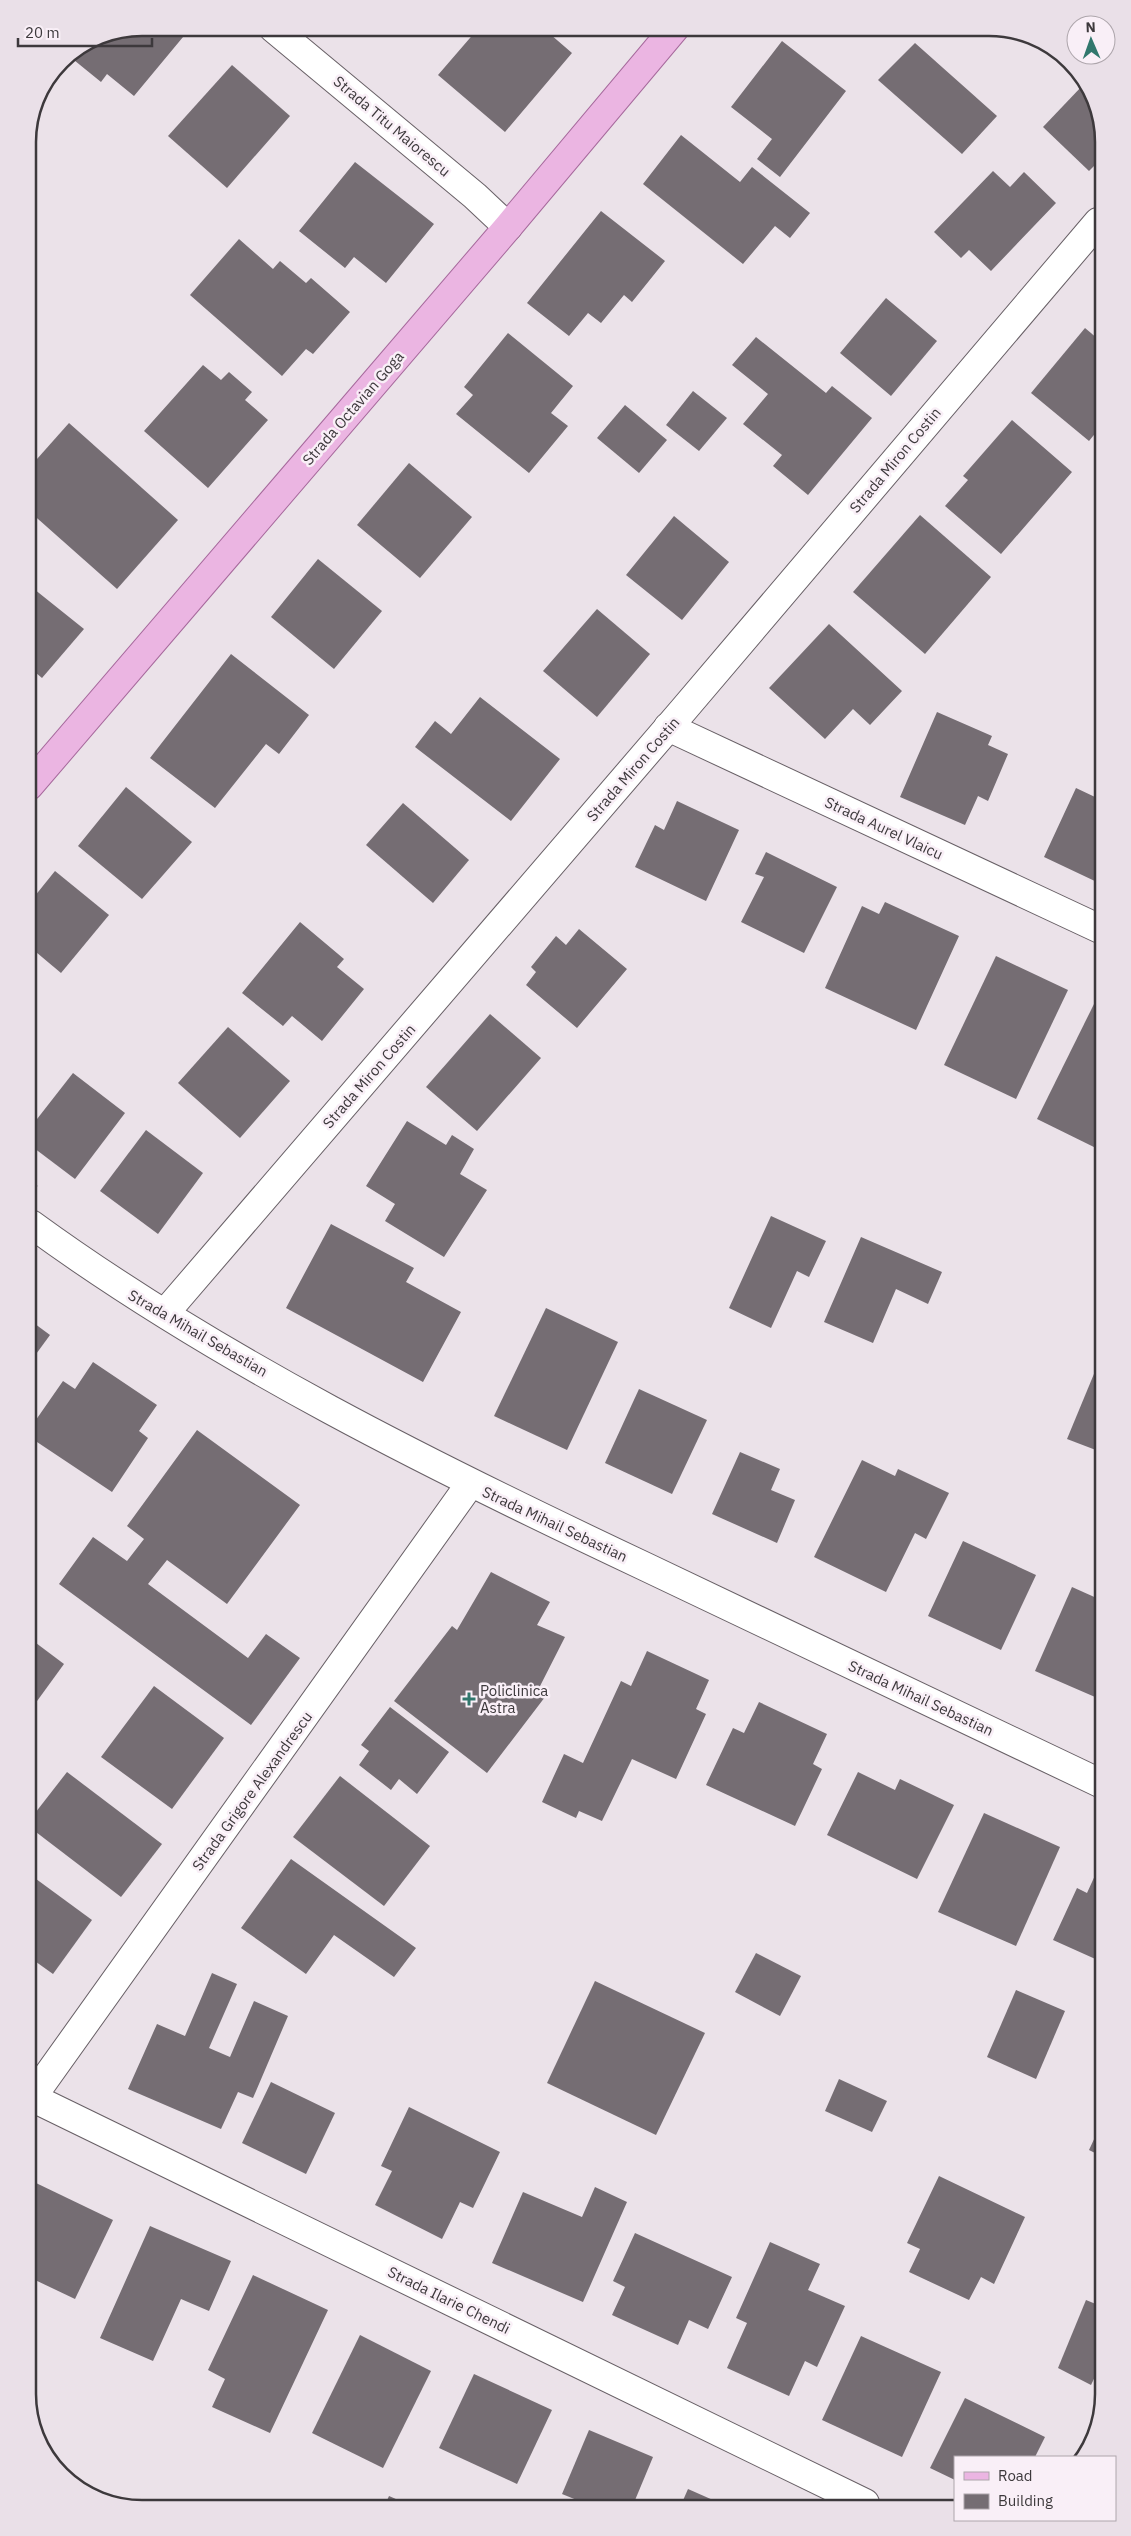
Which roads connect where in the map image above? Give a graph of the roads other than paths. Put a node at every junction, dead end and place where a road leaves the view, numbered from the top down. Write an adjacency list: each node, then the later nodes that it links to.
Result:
1 (283, 36): 4 (street, Strada Titu Maiorescu)
2 (668, 36): 4 (main road, Strada Octavian Goga)
3 (1095, 226): 5 (street, Strada Miron Costin)
4 (508, 227): 6 (main road, Strada Octavian Goga)
5 (668, 727): 7 (street, Strada Aurel Vlaicu); 9 (street, Strada Miron Costin)
6 (36, 778)
7 (1095, 928)
8 (36, 1228): 9 (street, Strada Mihail Sebastian)
9 (165, 1314): 10 (street, Strada Mihail Sebastian)
10 (470, 1484): 11 (street, Strada Mihail Sebastian); 12 (street, Strada Grigore Alexandrescu)
11 (1095, 1781)
12 (36, 2093)
13 (36, 2098): 14 (street, Strada Ilarie Chendi)
14 (859, 2500)

